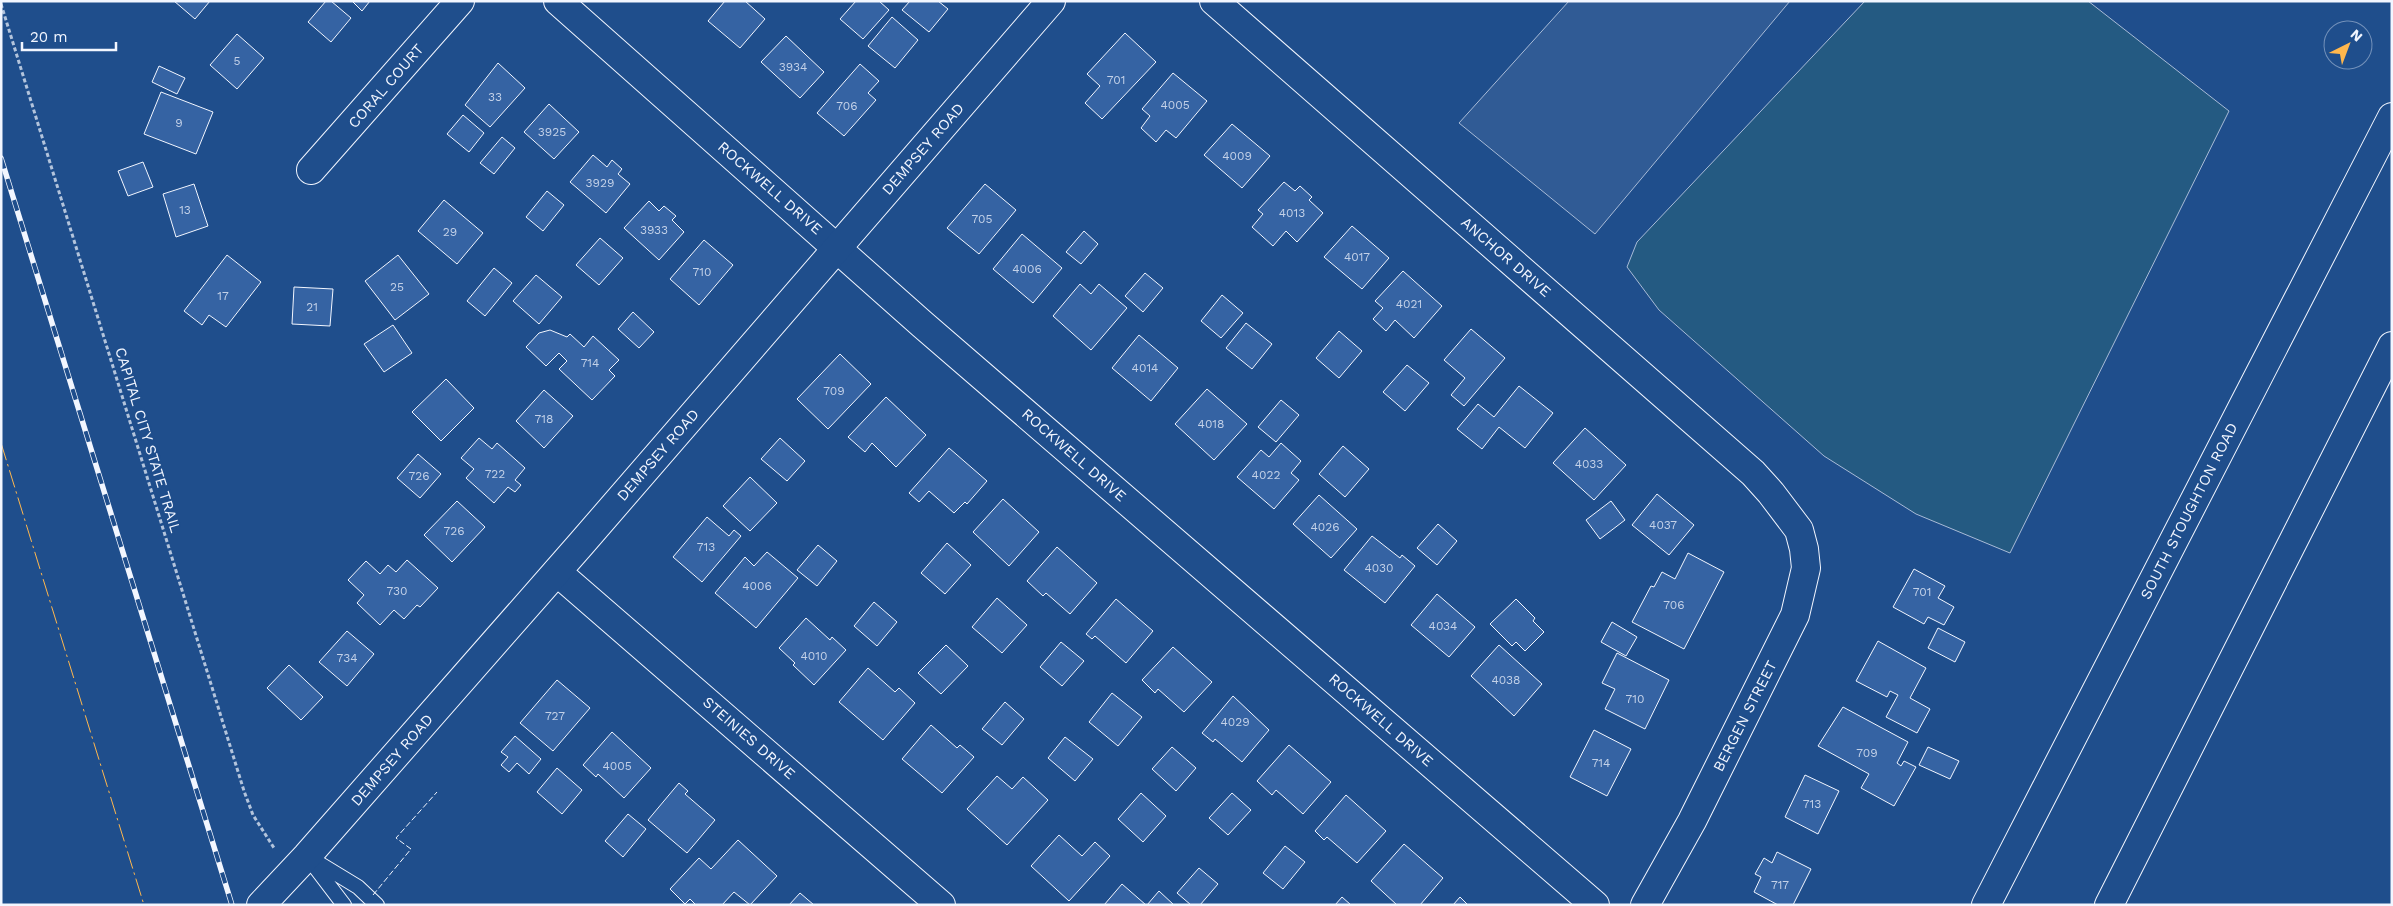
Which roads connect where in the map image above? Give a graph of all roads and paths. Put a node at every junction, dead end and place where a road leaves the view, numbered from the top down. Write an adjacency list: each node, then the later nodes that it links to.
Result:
1 (460, 1): 7 (street, CORAL COURT)
2 (558, 1): 8 (street, ROCKWELL DRIVE)
3 (1050, 1): 8 (street, DEMPSEY ROAD)
4 (1214, 1): 10 (street, ANCHOR DRIVE)
5 (1, 4): 13 (path, CAPITAL CITY STATE TRAIL)
6 (2392, 117): 20 (street, SOUTH STOUGHTON ROAD)
7 (311, 170)
8 (838, 248): 11 (street, DEMPSEY ROAD); 18 (street, ROCKWELL DRIVE)
9 (2392, 346): 12 (street)
10 (1792, 519): 19 (street, BERGEN STREET)
11 (557, 572): 13 (street, DEMPSEY ROAD); 17 (street, STEINIES DRIVE)
12 (2169, 787): 21 (street); 22 (street)
13 (298, 865): 14 (street, DEMPSEY ROAD); 15 (lane); 16 (lane)
14 (261, 905)
15 (344, 905)
16 (377, 905)
17 (942, 905)
18 (1595, 905)
19 (1644, 905)
20 (1986, 905)
21 (2108, 905)
22 (2113, 905)

